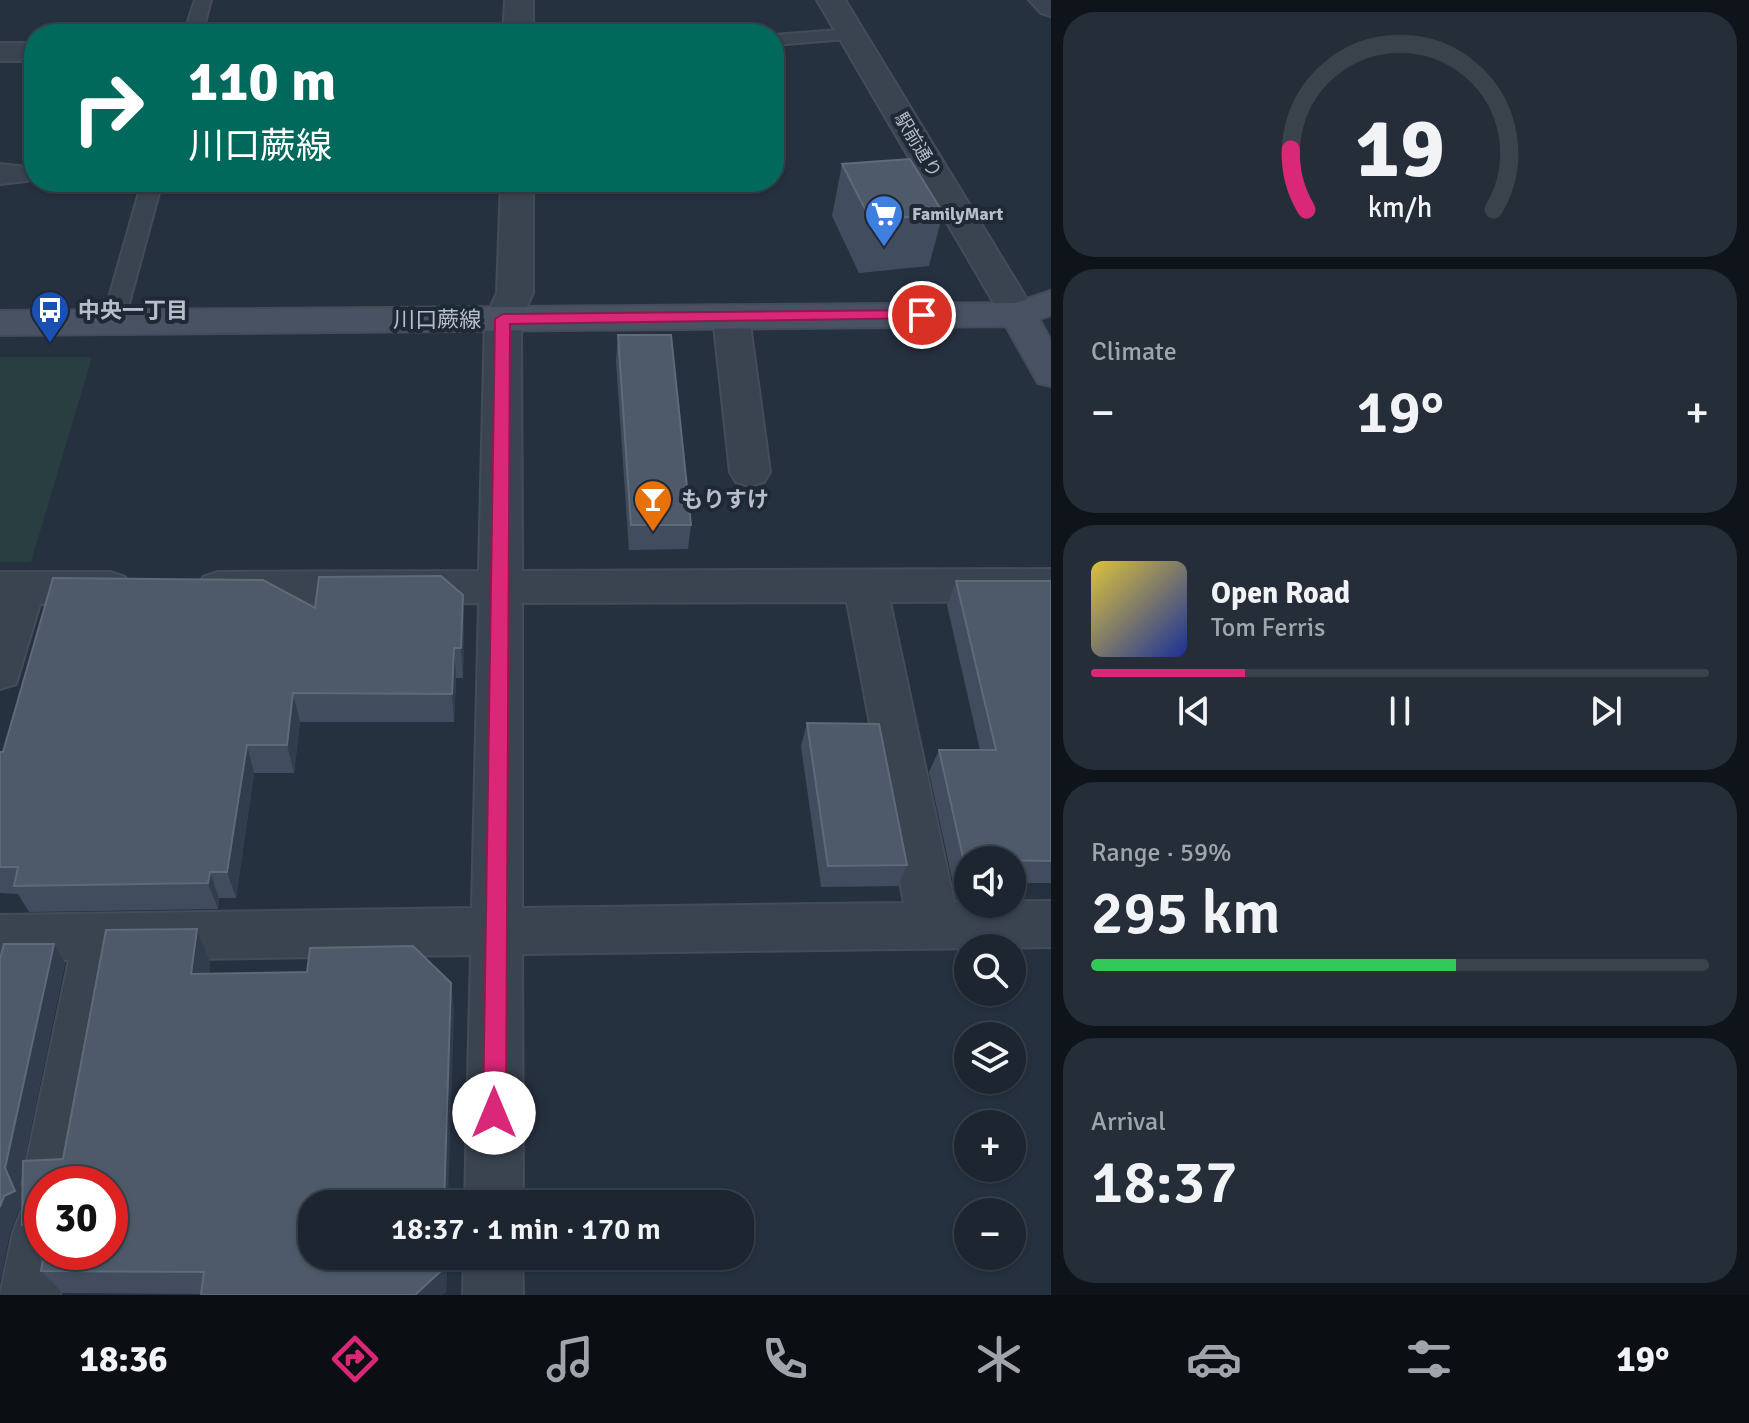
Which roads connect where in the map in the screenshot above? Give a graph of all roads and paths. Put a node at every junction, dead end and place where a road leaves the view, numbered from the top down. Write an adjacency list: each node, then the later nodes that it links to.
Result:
1 (203, 0): 6 (lane)
2 (519, 0): 7 (street)
3 (831, 0): 8 (street, 駅前通り)
4 (1043, 0): 5 (street)
5 (1051, 7)
6 (196, 24)
7 (518, 24)
8 (852, 34): 9 (lane); 14 (street, 駅前通り)
9 (784, 39)
10 (0, 52): 11 (street)
11 (24, 52)
12 (149, 192): 17 (lane)
13 (517, 192): 16 (street)
14 (1035, 308): 15 (main road, 川口蕨線); 19 (main road, 駅前通り)
15 (731, 317): 16 (main road, 川口蕨線); 20 (street)
16 (503, 319): 17 (main road, 川口蕨線); 24 (street)
17 (113, 322): 18 (main road, 川口蕨線)
18 (0, 323)
19 (1051, 374)
20 (750, 472)
21 (1051, 585): 22 (street)
22 (865, 586): 24 (street); 26 (street)
23 (12, 588): 24 (street); 25 (street)
24 (502, 588): 28 (street)
25 (0, 671)
26 (933, 924): 27 (street); 28 (street)
27 (1051, 924)
28 (495, 931): 29 (street); 32 (street)
29 (99, 937): 30 (street); 31 (street)
30 (0, 938)
31 (54, 1166)
32 (494, 1190)
33 (35, 1270): 35 (street)
34 (493, 1270): 36 (street)
35 (30, 1295)
36 (493, 1295)

